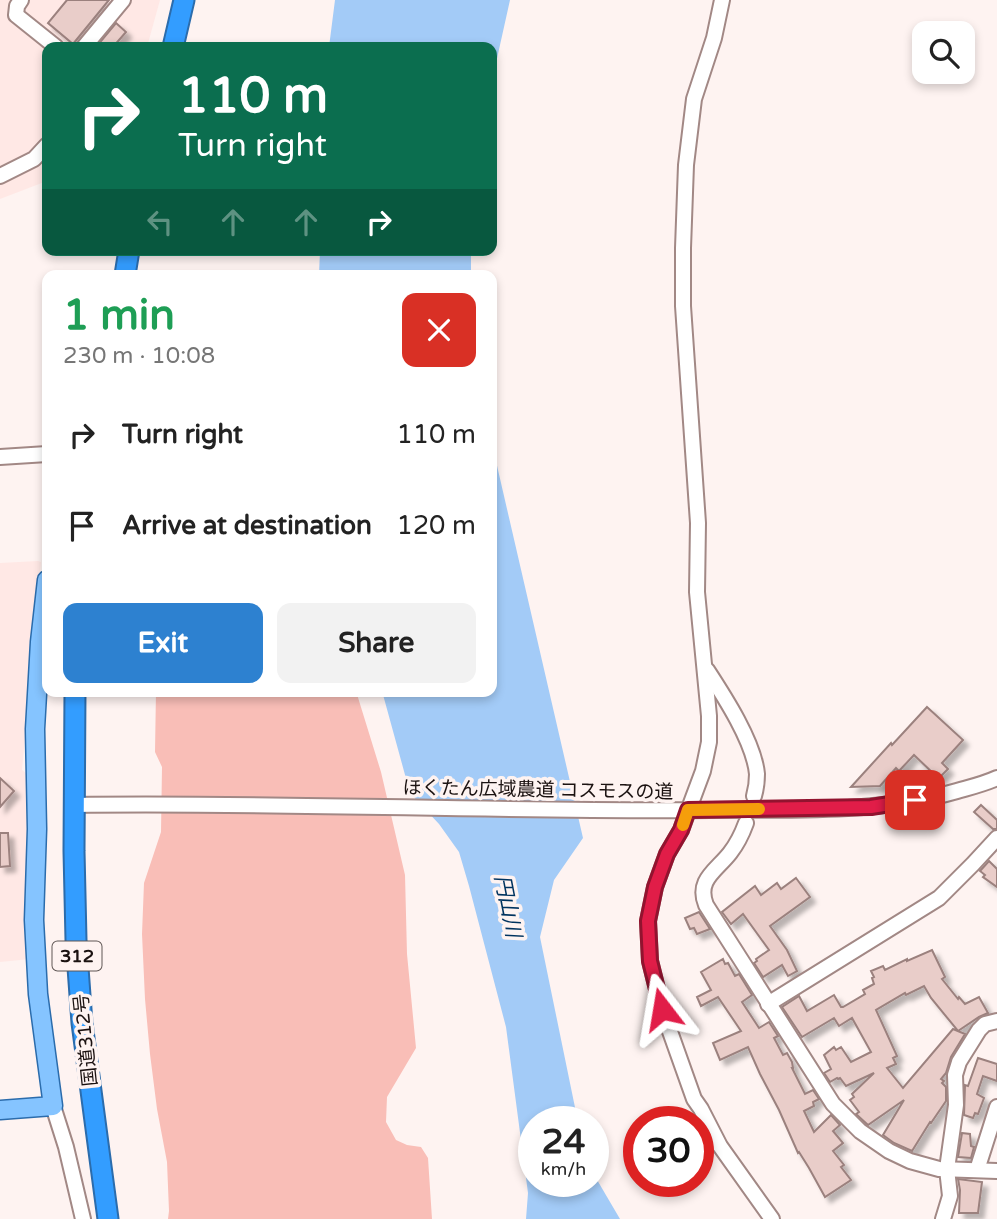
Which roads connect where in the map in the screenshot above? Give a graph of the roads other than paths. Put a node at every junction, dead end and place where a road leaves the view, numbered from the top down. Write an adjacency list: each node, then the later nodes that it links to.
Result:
1 (21, 0): 5 (street)
2 (123, 0): 6 (street)
3 (184, 0): 7 (highway)
4 (722, 0): 13 (street)
5 (50, 42)
6 (88, 42)
7 (174, 42)
8 (42, 150): 9 (street)
9 (0, 176)
10 (42, 454): 11 (street)
11 (0, 457)
12 (42, 624): 23 (main road)
13 (705, 668): 16 (street); 18 (street)
14 (75, 697): 17 (highway, 国道312号 / 312)
15 (997, 778): 18 (street, ほくたん広域農道 コスモスの道)
16 (754, 796)
17 (74, 805): 18 (street, ほくたん広域農道 コスモスの道); 30 (highway, 国道312号 / 312)
18 (681, 810): 31 (street)
19 (746, 823): 21 (street)
20 (997, 838): 21 (street)
21 (768, 1004): 26 (street)
22 (997, 1021): 26 (street)
23 (53, 1107): 25 (main road); 29 (street)
24 (997, 1107): 27 (street)
25 (0, 1110)
26 (947, 1169): 27 (street); 32 (street)
27 (977, 1170): 28 (street)
28 (997, 1171)
29 (83, 1219)
30 (108, 1219)
31 (772, 1219)
32 (943, 1219)

